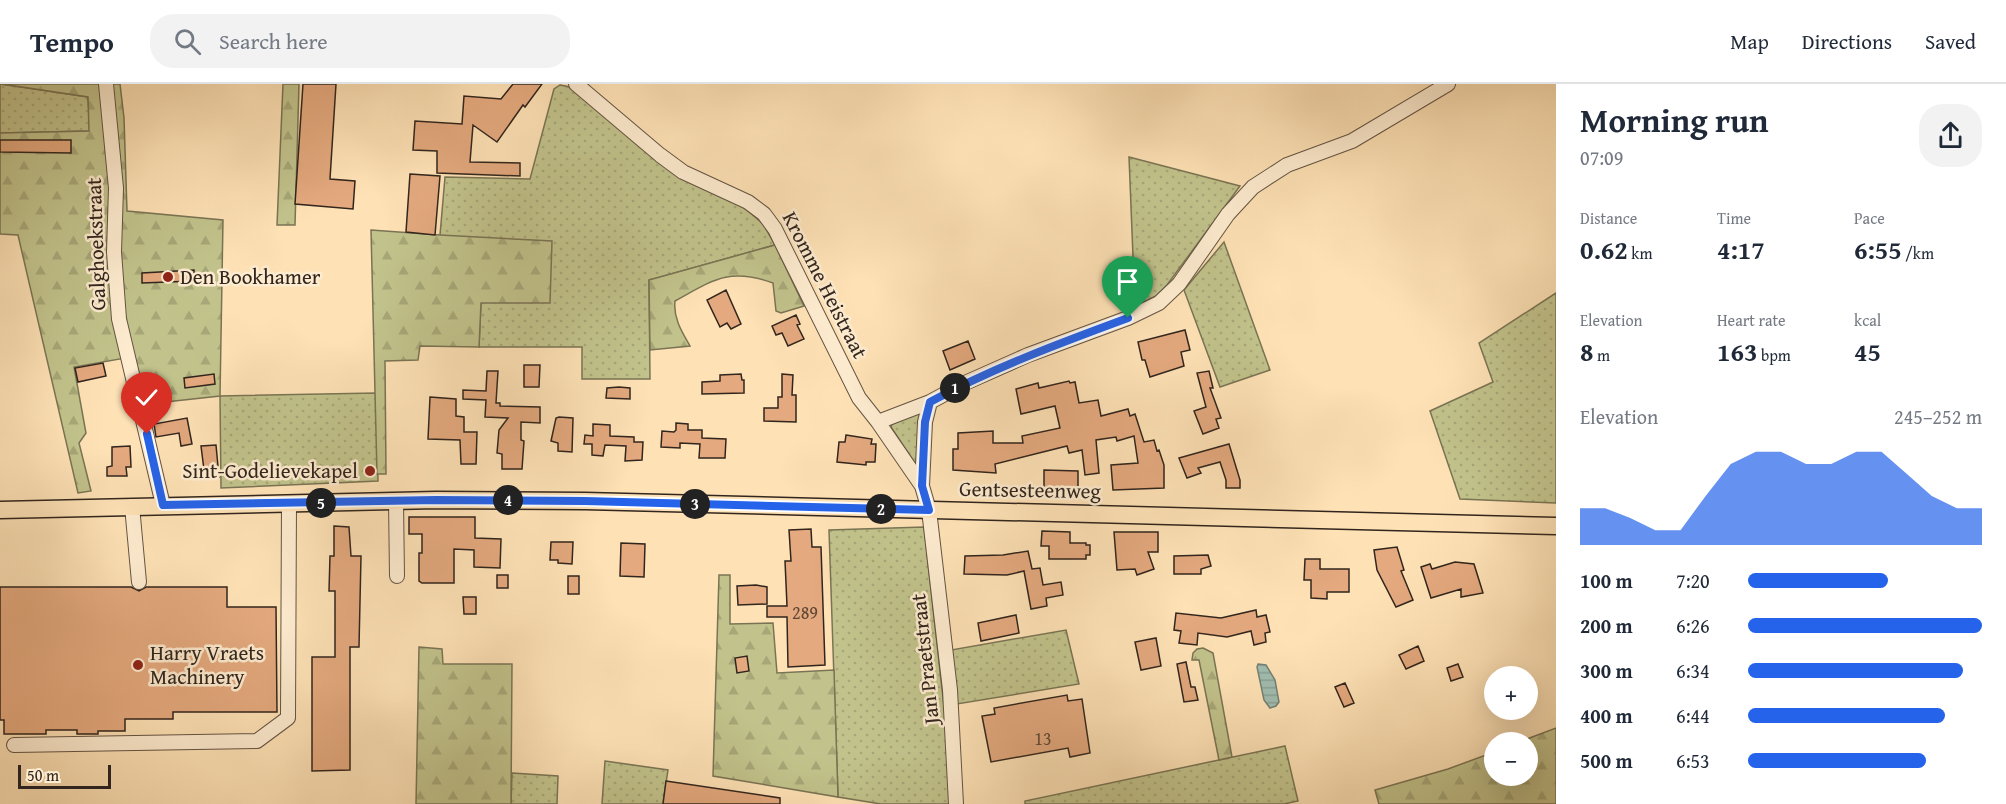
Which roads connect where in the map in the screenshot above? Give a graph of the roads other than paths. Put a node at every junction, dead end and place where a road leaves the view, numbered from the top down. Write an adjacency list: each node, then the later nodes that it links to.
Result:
1 (106, 84): 9 (street, Galghoekstraat)
2 (576, 84): 5 (street, Kromme Heistraat)
3 (1448, 84): 4 (street)
4 (930, 402): 5 (street); 6 (street)
5 (878, 422): 6 (street, Kromme Heistraat)
6 (922, 486): 12 (street, Kromme Heistraat)
7 (396, 501): 8 (main road, Gentsesteenweg); 12 (main road, Gentsesteenweg); 14 (street)
8 (289, 503): 9 (main road, Gentsesteenweg); 16 (street)
9 (163, 505): 10 (main road, Gentsesteenweg)
10 (132, 506): 11 (main road, Gentsesteenweg); 15 (street)
11 (0, 510)
12 (929, 510): 13 (main road, Gentsesteenweg); 17 (street, Jan Praetstraat)
13 (1556, 526)
14 (397, 576)
15 (139, 582)
16 (14, 745)
17 (956, 804)

